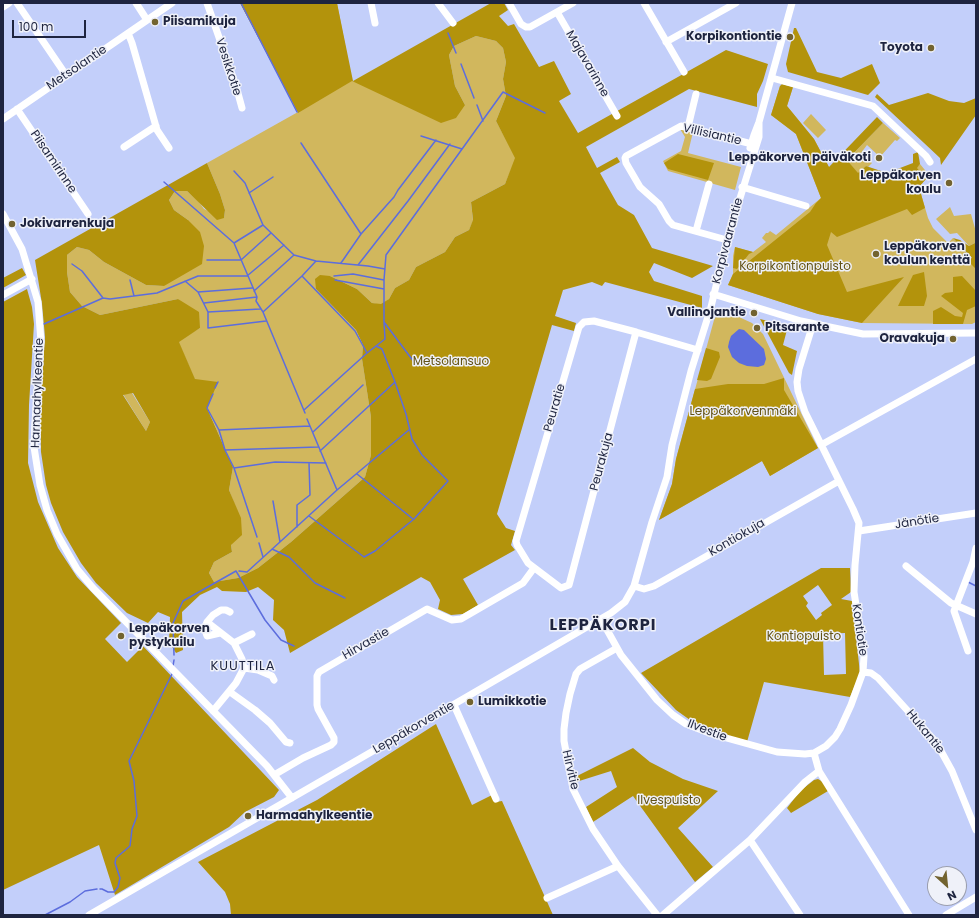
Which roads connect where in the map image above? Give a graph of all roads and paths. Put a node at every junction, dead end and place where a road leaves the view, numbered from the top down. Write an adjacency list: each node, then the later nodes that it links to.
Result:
1 (9, 3): 13 (street)
2 (17, 3): 21 (street)
3 (136, 3): 15 (street)
4 (172, 3): 15 (street, Metsolantie)
5 (207, 3): 24 (street, Vesikkotie)
6 (371, 3): 16 (street)
7 (438, 3): 17 (street)
8 (509, 3): 14 (street)
9 (573, 3): 14 (street)
10 (644, 3): 19 (street)
11 (736, 3): 19 (street)
12 (792, 3): 22 (street, Korpivaarantie)
13 (3, 7)
14 (557, 12): 26 (street, Majavarinne)
15 (147, 20): 18 (street, Metsolantie)
16 (375, 23)
17 (453, 23)
18 (128, 33): 21 (street, Metsolantie); 28 (street)
19 (666, 42): 20 (street)
20 (684, 72)
21 (66, 75): 25 (street, Metsolantie)
22 (772, 78): 30 (street, Korpivaarantie); 33 (street)
23 (696, 94): 29 (street)
24 (242, 108)
25 (17, 109): 27 (street, Metsolantie); 38 (street, Piisamirinne)
26 (617, 116)
27 (3, 119)
28 (156, 126): 31 (street); 32 (street)
29 (688, 127): 30 (street, Villisiantie); 39 (street, Villisiantie)
30 (754, 144): 35 (street, Korpivaarantie)
31 (124, 147)
32 (169, 148)
33 (930, 162)
34 (709, 184): 39 (street)
35 (742, 187): 36 (street); 40 (street, Korpivaarantie)
36 (806, 206)
37 (3, 214): 41 (street, Harmaahylkeentie)
38 (88, 214)
39 (696, 231): 40 (street, Villisiantie)
40 (727, 240): 42 (street, Korpivaarantie)
41 (32, 279): 43 (street); 71 (street, Harmaahylkeentie)
42 (713, 294): 44 (street); 47 (street, Leppäkorventie)
43 (3, 295)
44 (813, 324): 46 (street); 49 (street, Kontiotie)
45 (636, 332): 47 (street, Peuratie); 55 (street, Peuratie); 57 (street, Peurakuja)
46 (976, 334)
47 (698, 350): 56 (street, Leppäkorventie)
48 (976, 359): 49 (street)
49 (821, 445): 50 (street, Kontiotie)
50 (839, 481): 52 (street, Kontiotie); 56 (street, Kontiokuja)
51 (976, 513): 52 (street, Jänötie)
52 (859, 531): 67 (street, Kontiotie)
53 (976, 548): 58 (street)
54 (906, 566): 58 (street)
55 (534, 568): 57 (street, Peuratie); 75 (street, Hirvastie)
56 (634, 586): 61 (street, Leppäkorventie)
57 (564, 588)
58 (956, 606): 60 (street); 65 (street)
59 (230, 612): 63 (street)
60 (976, 614)
61 (601, 619): 64 (street, Ilvestie); 70 (street, Leppäkorventie)
62 (252, 634): 63 (street)
63 (234, 643): 66 (street)
64 (617, 648): 73 (street, Ilvestie); 80 (street, Hirvitie)
65 (968, 652)
66 (244, 668): 68 (street); 69 (street)
67 (863, 672): 73 (street, Kontiotie); 78 (street, Hukantie)
68 (274, 680)
69 (230, 692): 71 (street); 72 (street)
70 (454, 705): 76 (street, Leppäkorventie); 77 (street)
71 (213, 711): 75 (street, Harmaahylkeentie)
72 (290, 743)
73 (814, 753): 74 (street)
74 (819, 771): 79 (street); 87 (street)
75 (274, 775): 76 (street, Harmaahylkeentie)
76 (292, 798): 83 (street, Leppäkorventie)
77 (496, 799)
78 (976, 830)
79 (750, 840): 85 (street); 86 (street)
80 (618, 866): 82 (street); 84 (street, Hirvitie)
81 (976, 897): 88 (street)
82 (546, 898)
83 (89, 915)
84 (657, 915)
85 (663, 915)
86 (800, 915)
87 (909, 915)
88 (946, 915)

